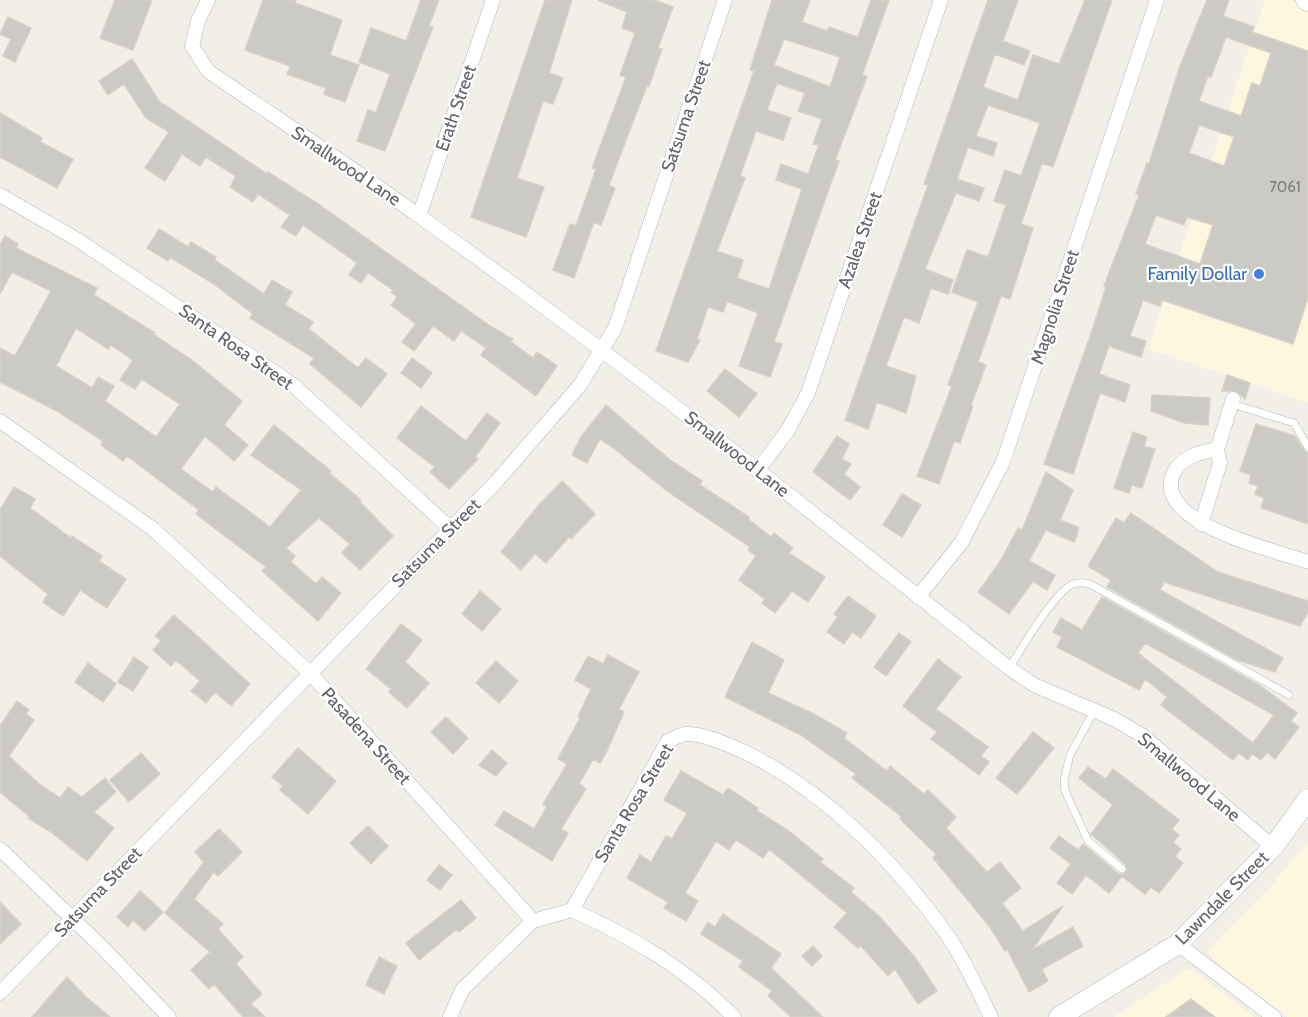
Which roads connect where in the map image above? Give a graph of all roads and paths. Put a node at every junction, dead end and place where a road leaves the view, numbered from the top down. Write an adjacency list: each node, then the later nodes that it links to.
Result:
1 (208, 0): 7 (street, Smallwood Lane)
2 (492, 0): 7 (street, Erath Street)
3 (725, 0): 8 (street, Satsuma Street)
4 (940, 0): 13 (street, Azalea Street)
5 (1157, 0): 17 (street, Magnolia Street)
6 (0, 195): 15 (street, Santa Rosa Street)
7 (419, 216): 8 (street, Smallwood Lane)
8 (602, 351): 13 (street, Smallwood Lane); 15 (street, Satsuma Street)
9 (1233, 401): 11 (lane); 12 (street)
10 (0, 422): 19 (street, Pasadena Street)
11 (1308, 447)
12 (1217, 450): 14 (street); 14 (street)
13 (758, 470): 17 (street, Smallwood Lane)
14 (1201, 524): 16 (street)
15 (450, 528): 19 (street, Satsuma Street)
16 (1308, 562)
17 (918, 597): 18 (street, Smallwood Lane)
18 (1009, 668): 20 (lane); 21 (street, Smallwood Lane)
19 (309, 672): 27 (street, Satsuma Street); 28 (street, Pasadena Street)
20 (1289, 694)
21 (1094, 711): 23 (street, Smallwood Lane); 25 (lane)
22 (1308, 799): 23 (main road, Lawndale Street)
23 (1274, 847): 29 (main road, Lawndale Street)
24 (0, 849): 27 (street)
25 (1122, 869)
26 (572, 910): 28 (street); 33 (street); 34 (street, Santa Rosa Street)
27 (72, 918): 30 (street, Satsuma Street); 31 (street)
28 (533, 921): 32 (street)
29 (1178, 944): 35 (main road, Lawndale Street); 36 (street)
30 (0, 993)
31 (169, 1017)
32 (450, 1017)
33 (734, 1017)
34 (991, 1017)
35 (1059, 1017)
36 (1274, 1017)

